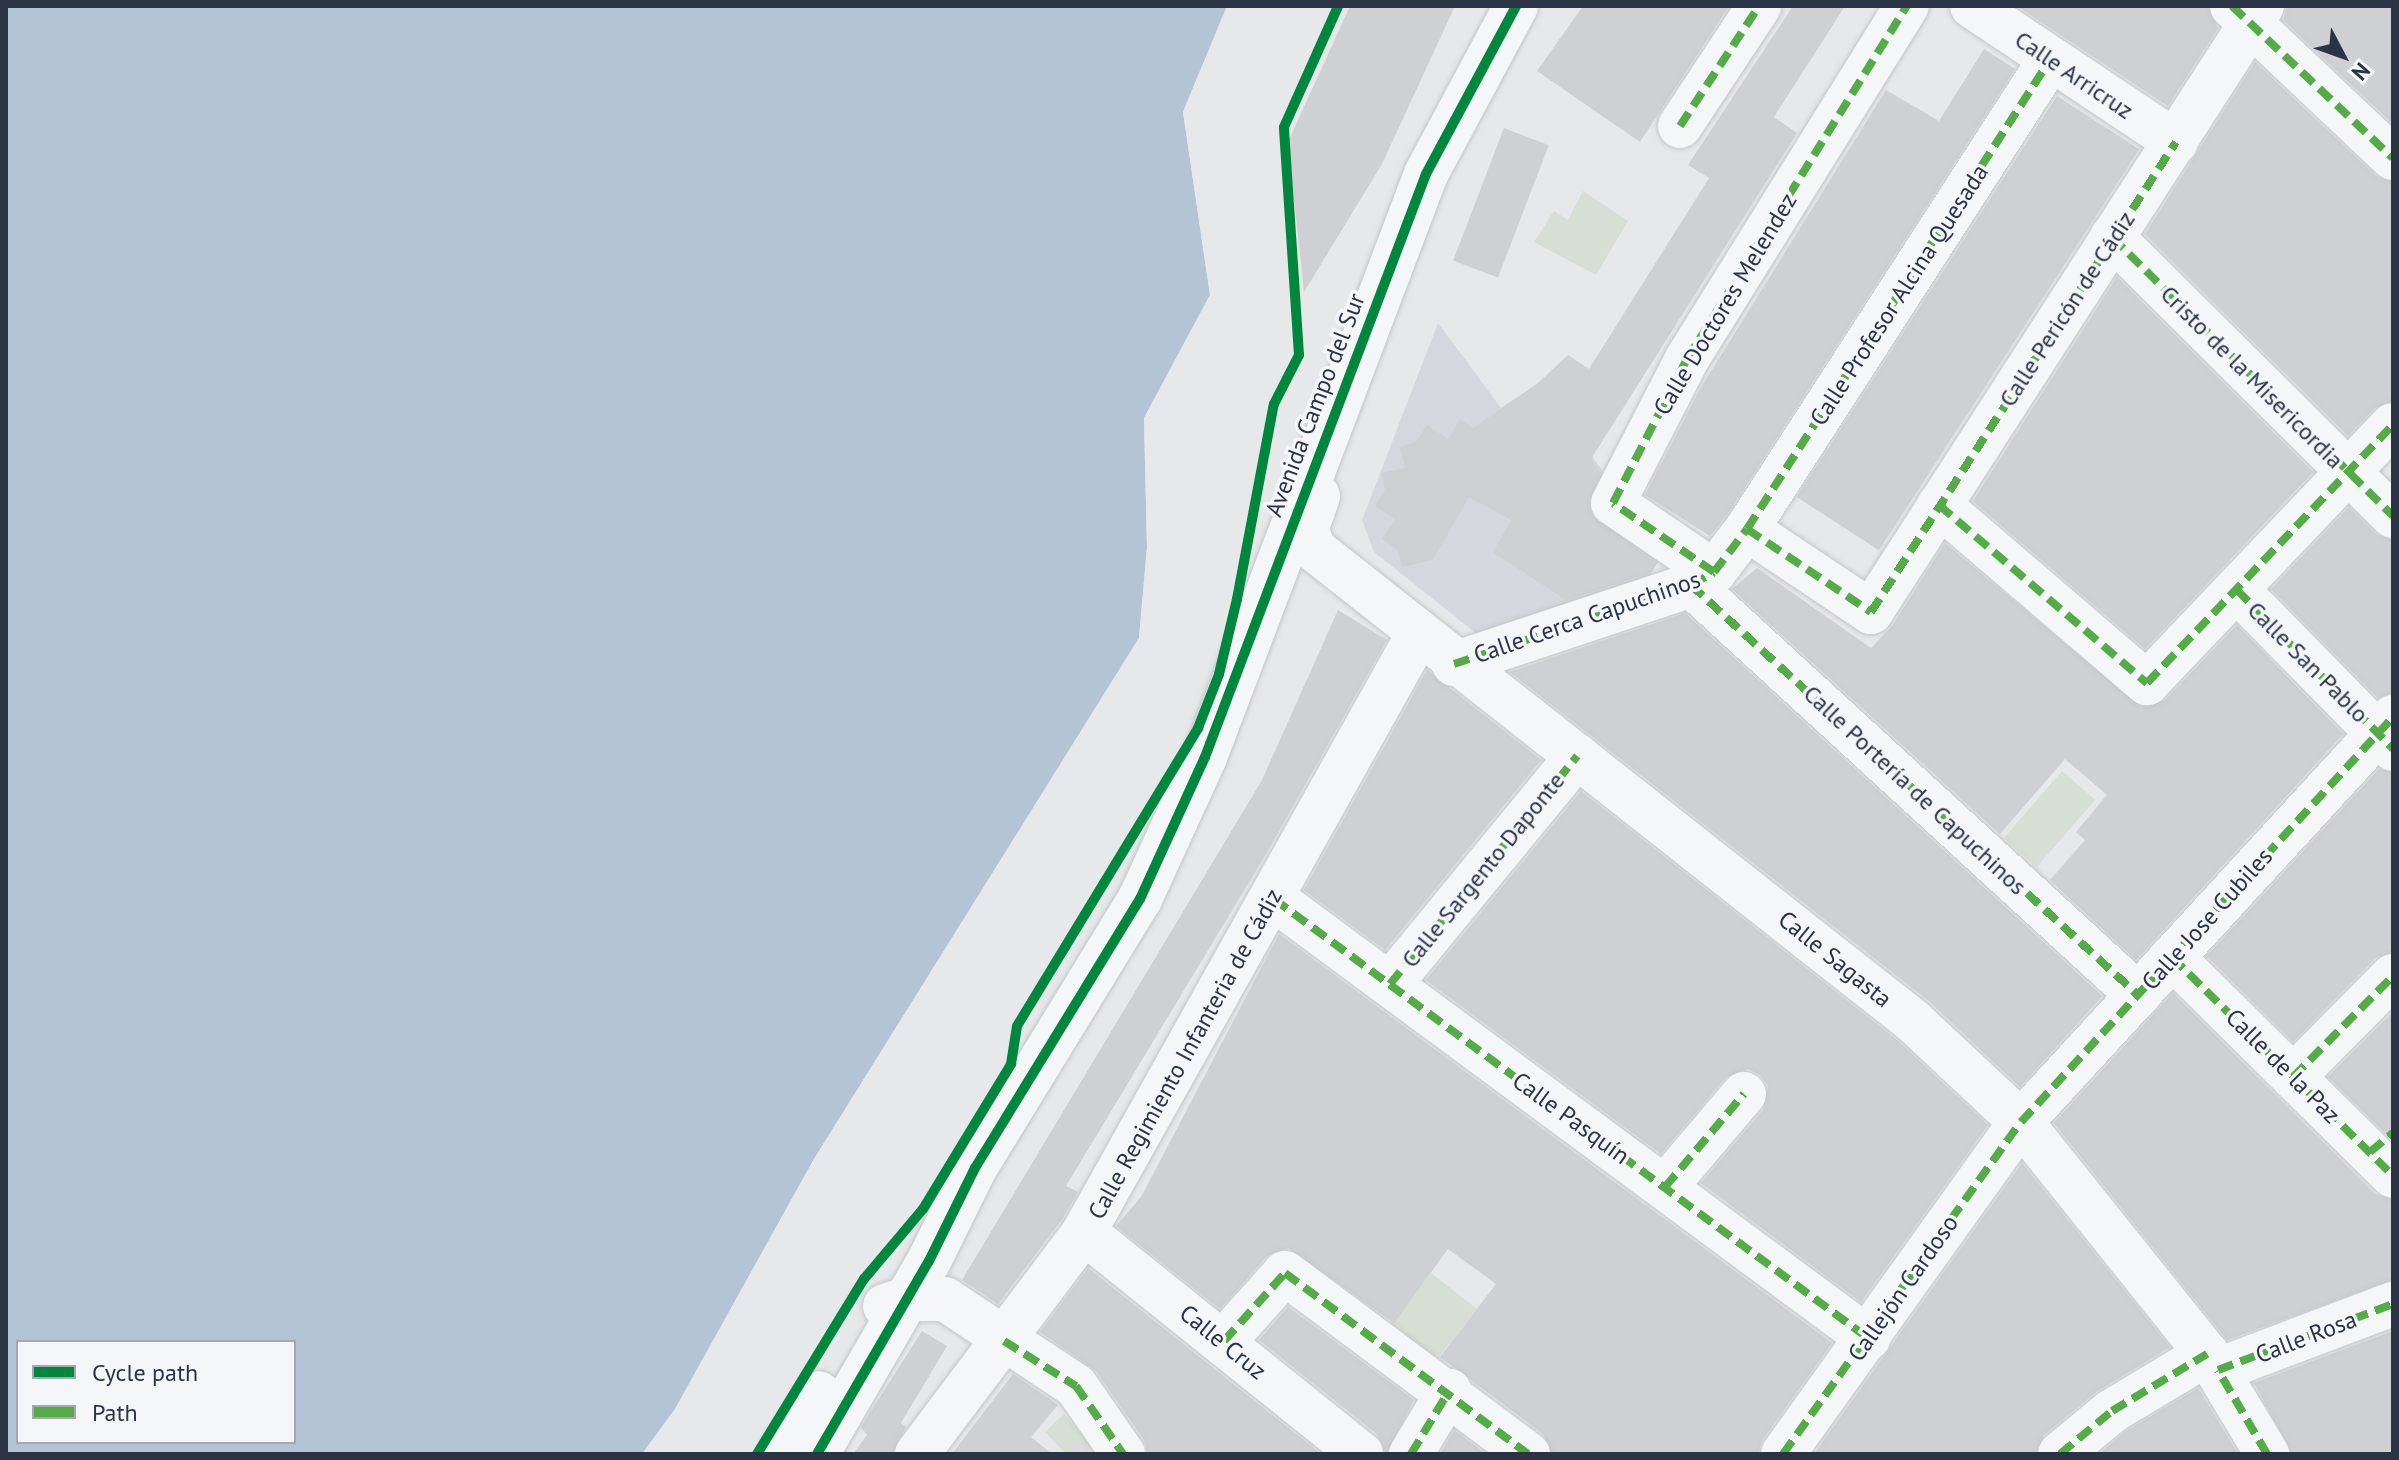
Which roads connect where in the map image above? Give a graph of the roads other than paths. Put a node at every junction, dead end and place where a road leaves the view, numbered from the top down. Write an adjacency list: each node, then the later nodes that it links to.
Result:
1 (1516, 6): 7 (street, Avenida Campo del Sur)
2 (1759, 6): 8 (street)
3 (1907, 6): 19 (street, Calle Doctores Melendez)
4 (1972, 6): 6 (street, Calle Arricruz)
5 (2249, 12): 9 (street, Calle Pericón de Cádiz); 10 (street)
6 (2050, 60): 9 (street, Calle Arricruz); 17 (street, Calle Profesor Alcina Quesada)
7 (1455, 126): 12 (street, Avenida Campo del Sur); 18 (street, Avenida Campo del Sur)
8 (1680, 126)
9 (2176, 142): 11 (street, Calle Pericón de Cádiz)
10 (2393, 158)
11 (2112, 237): 14 (street, Cristo de la Misericordia); 15 (street, Calle Pericón de Cádiz)
12 (1343, 388): 18 (street); 25 (street, Avenida Campo del Sur)
13 (2393, 425): 14 (street)
14 (2348, 473): 16 (street, Cristo de la Misericordia); 20 (street)
15 (1939, 505): 17 (street, Calle Pericón de Cádiz); 20 (street)
16 (2393, 516)
17 (1747, 529): 19 (street, Calle Cerca Capuchinos)
18 (1315, 550): 21 (street, Calle Sagasta); 25 (street, Avenida Campo del Sur)
19 (1702, 579): 22 (street, Calle Cerca Capuchinos); 30 (street, Calle Portería de Capuchinos)
20 (2237, 590): 23 (street, Calle San Pablo)
21 (1419, 633): 22 (street, Calle Sagasta); 26 (street, Calle Regimiento Infanteria de Cádiz)
22 (1454, 664): 24 (street, Calle Sagasta)
23 (2388, 733): 27 (street, Calle Jose Cubiles)
24 (1577, 756): 29 (street, Calle Sargento Daponte); 33 (street, Calle Sagasta)
25 (1140, 899): 35 (street, Avenida Campo del Sur)
26 (1274, 899): 29 (street, Calle Pasquín); 37 (street, Calle Regimiento Infanteria de Cádiz)
27 (2172, 957): 30 (street, Calle Jose Cubiles); 31 (street, Calle de la Paz)
28 (2393, 976): 31 (street)
29 (1390, 984): 36 (street, Calle Pasquín)
30 (2138, 995): 33 (street, Calle Jose Cubiles)
31 (2293, 1077): 34 (street, Calle de la Paz)
32 (1744, 1094): 36 (street)
33 (2021, 1122): 40 (street, Callejón Cardoso); 43 (street, Calle Sagasta)
34 (2385, 1154)
35 (975, 1168): 38 (street, Avenida Campo del Sur); 38 (street, Avenida Campo del Sur)
36 (1665, 1187): 40 (street, Calle Pasquín)
37 (1084, 1232): 41 (street, Calle Regimiento Infanteria de Cádiz); 42 (street, Calle Cruz)
38 (903, 1298): 41 (street); 45 (street); 46 (street, Avenida Campo del Sur)
39 (2393, 1304): 43 (street, Calle Rosa)
40 (1868, 1338): 52 (street, Callejón Cardoso)
41 (1004, 1341): 47 (street, Calle Regimiento Infanteria de Cádiz); 48 (street)
42 (1224, 1341): 44 (street); 49 (street, Calle Cruz)
43 (2213, 1362): 53 (street, Calle Rosa); 54 (street, Calle Sagasta)
44 (1449, 1391): 50 (street); 51 (street)
45 (831, 1447)
46 (782, 1454)
47 (917, 1454)
48 (1123, 1454)
49 (1361, 1454)
50 (1411, 1454)
51 (1528, 1454)
52 (1783, 1454)
53 (2060, 1454)
54 (2267, 1454)

